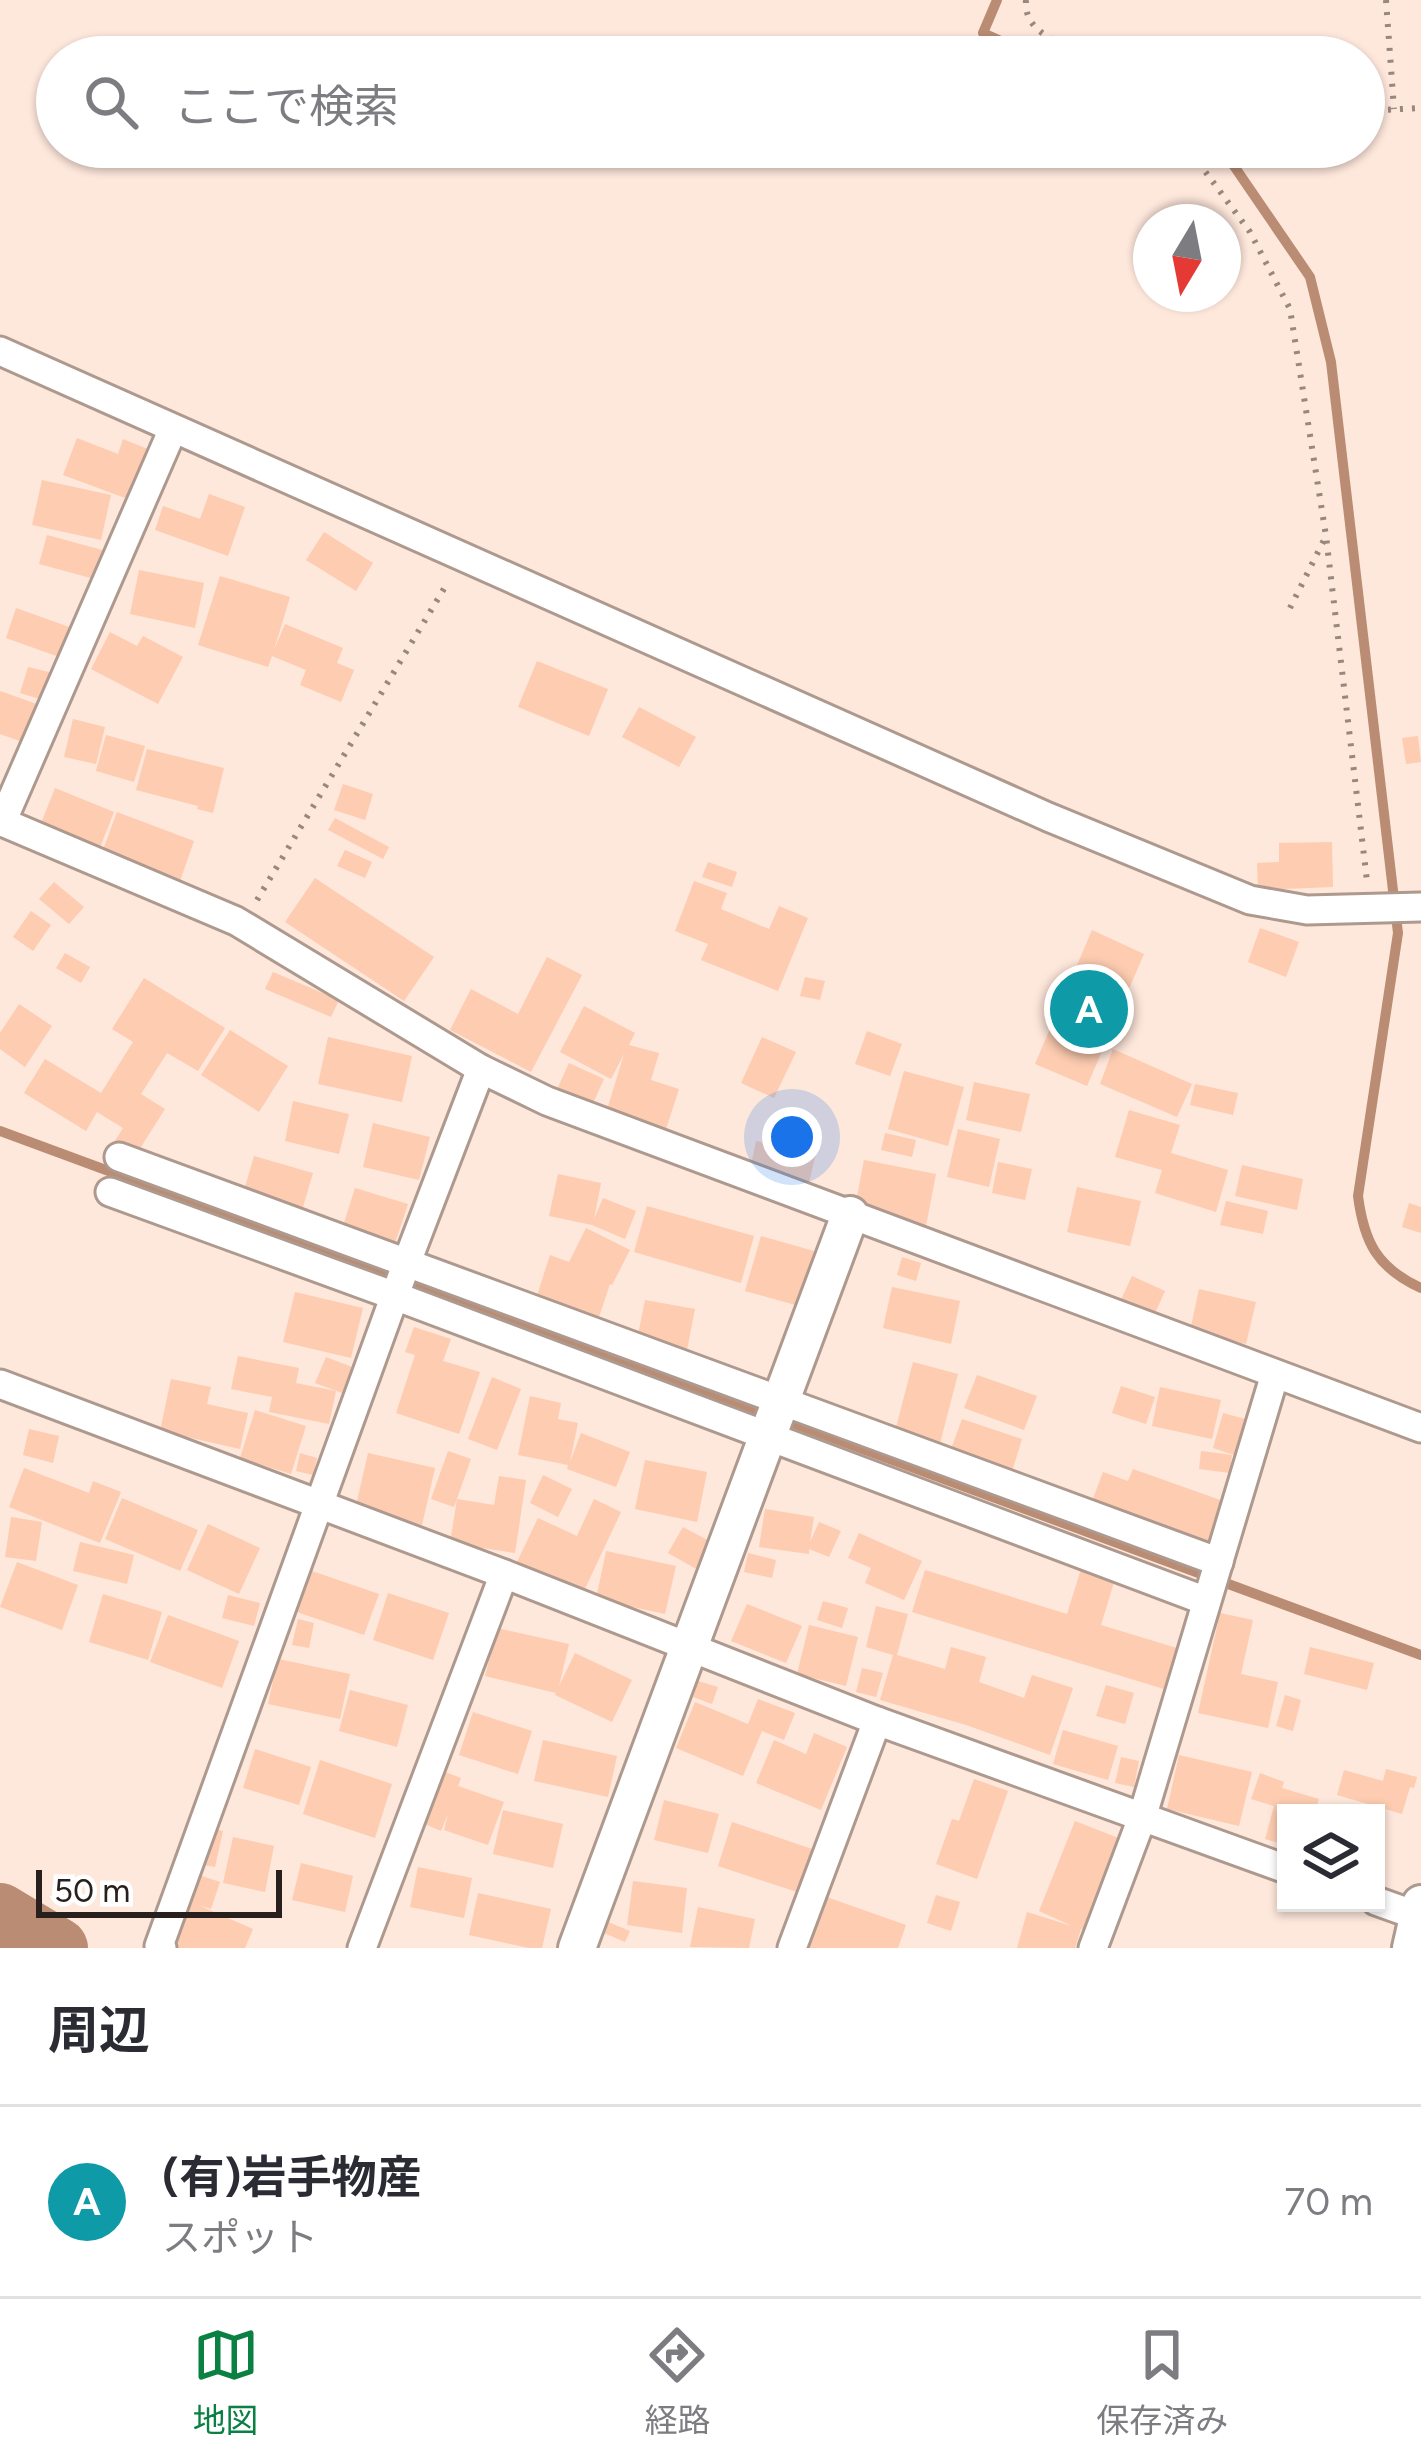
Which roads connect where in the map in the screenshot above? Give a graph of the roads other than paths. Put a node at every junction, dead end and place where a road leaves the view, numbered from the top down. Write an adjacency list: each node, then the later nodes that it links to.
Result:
1 (0, 351): 2 (street)
2 (173, 429): 3 (street); 4 (street)
3 (1, 822): 5 (street)
4 (1421, 908)
5 (481, 1069): 8 (street); 9 (street)
6 (119, 1157): 9 (street)
7 (110, 1192): 10 (street)
8 (850, 1215): 11 (street); 13 (street)
9 (407, 1262): 10 (street); 13 (street)
10 (395, 1296): 15 (street); 16 (street)
11 (1275, 1374): 14 (street); 17 (street)
12 (0, 1384): 16 (street)
13 (781, 1402): 15 (street); 17 (street)
14 (1421, 1428)
15 (768, 1438): 19 (street); 20 (street)
16 (318, 1505): 18 (street); 26 (street)
17 (1220, 1562): 19 (street)
18 (503, 1574): 20 (street); 27 (street)
19 (1206, 1601): 22 (street)
20 (690, 1646): 21 (street); 28 (street)
21 (877, 1721): 22 (street); 29 (street)
22 (1142, 1818): 23 (street); 30 (street)
23 (1277, 1866)
24 (1385, 1906): 25 (street)
25 (1417, 1922)
26 (162, 1948)
27 (362, 1948)
28 (577, 1948)
29 (792, 1948)
30 (1094, 1948)

